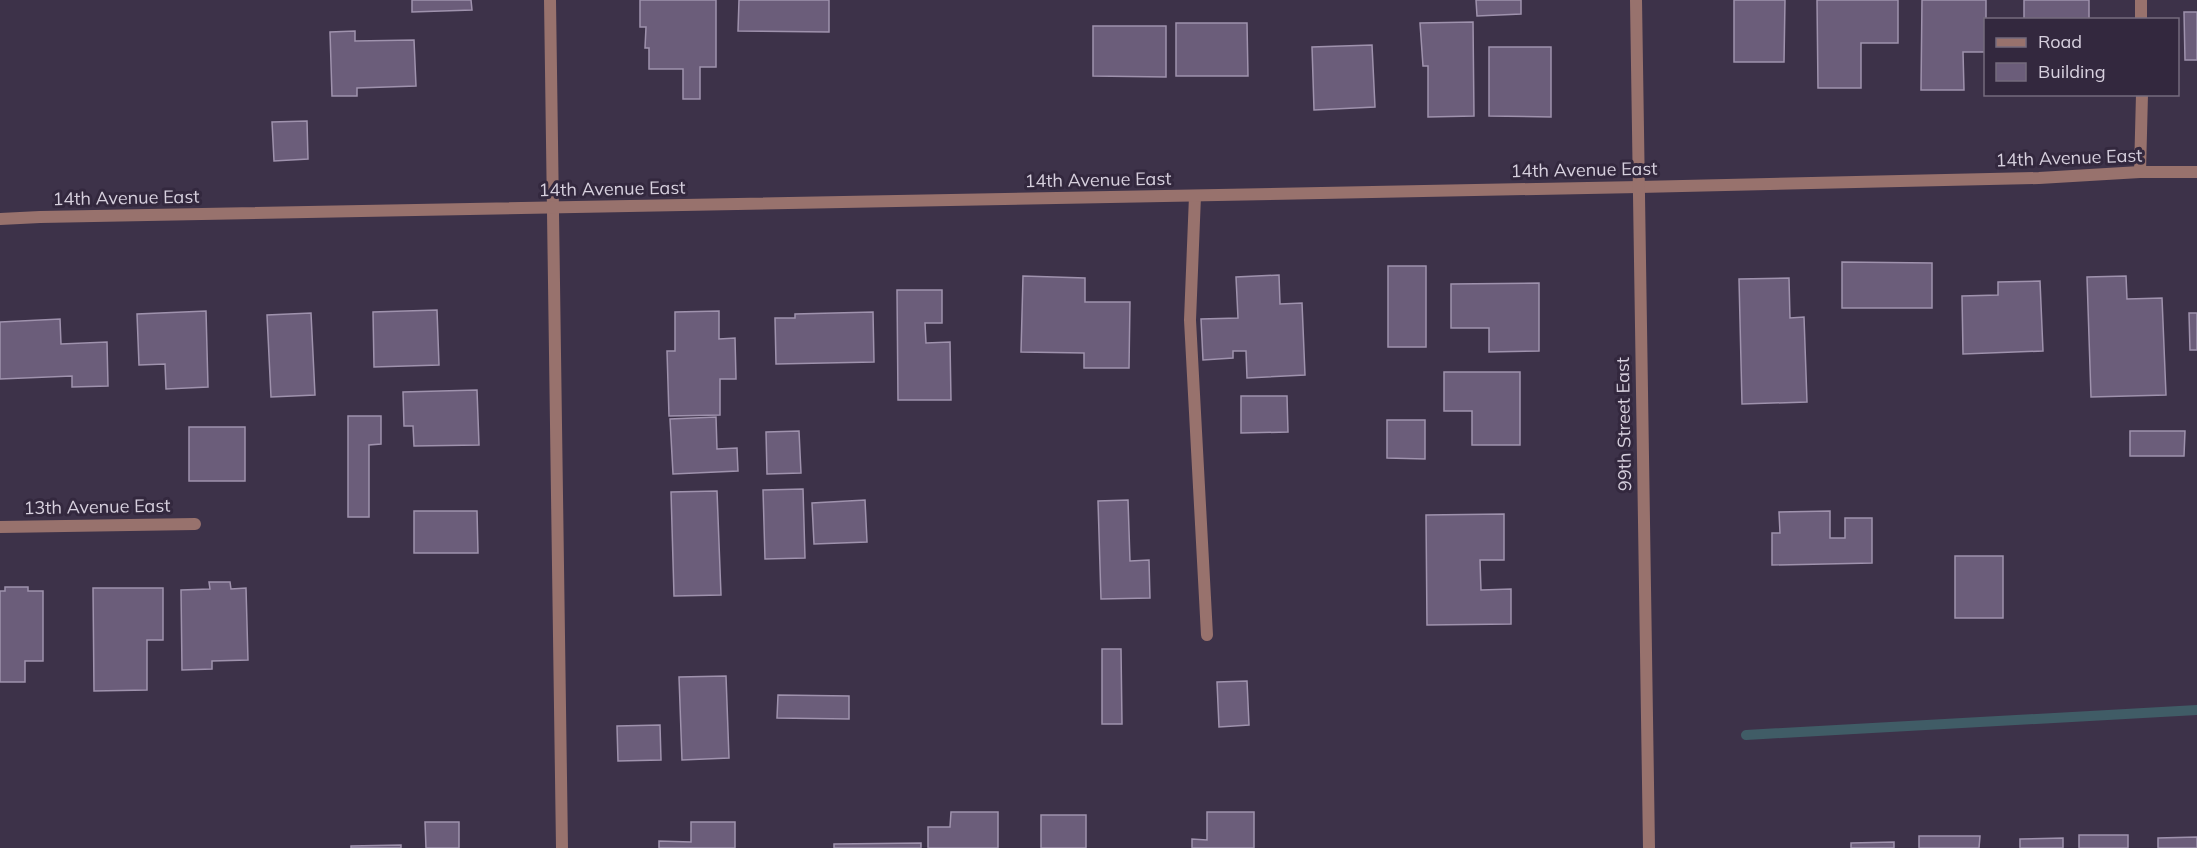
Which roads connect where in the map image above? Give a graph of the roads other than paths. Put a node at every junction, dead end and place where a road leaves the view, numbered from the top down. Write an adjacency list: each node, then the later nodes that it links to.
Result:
1 (550, 0): 10 (street)
2 (1636, 0): 8 (street, 99th Street East)
3 (2141, 0): 4 (street)
4 (2141, 18)
5 (2142, 96): 6 (street)
6 (2140, 172): 7 (street, 14th Avenue East); 8 (street, 14th Avenue East)
7 (2197, 172)
8 (1639, 187): 9 (street, 14th Avenue East); 16 (street, 99th Street East)
9 (1195, 196): 10 (street, 14th Avenue East); 14 (street)
10 (552, 208): 11 (street, 14th Avenue East); 15 (street)
11 (0, 219)
12 (195, 524): 13 (street, 13th Avenue East)
13 (0, 527)
14 (1207, 635)
15 (562, 848)
16 (1649, 848)

